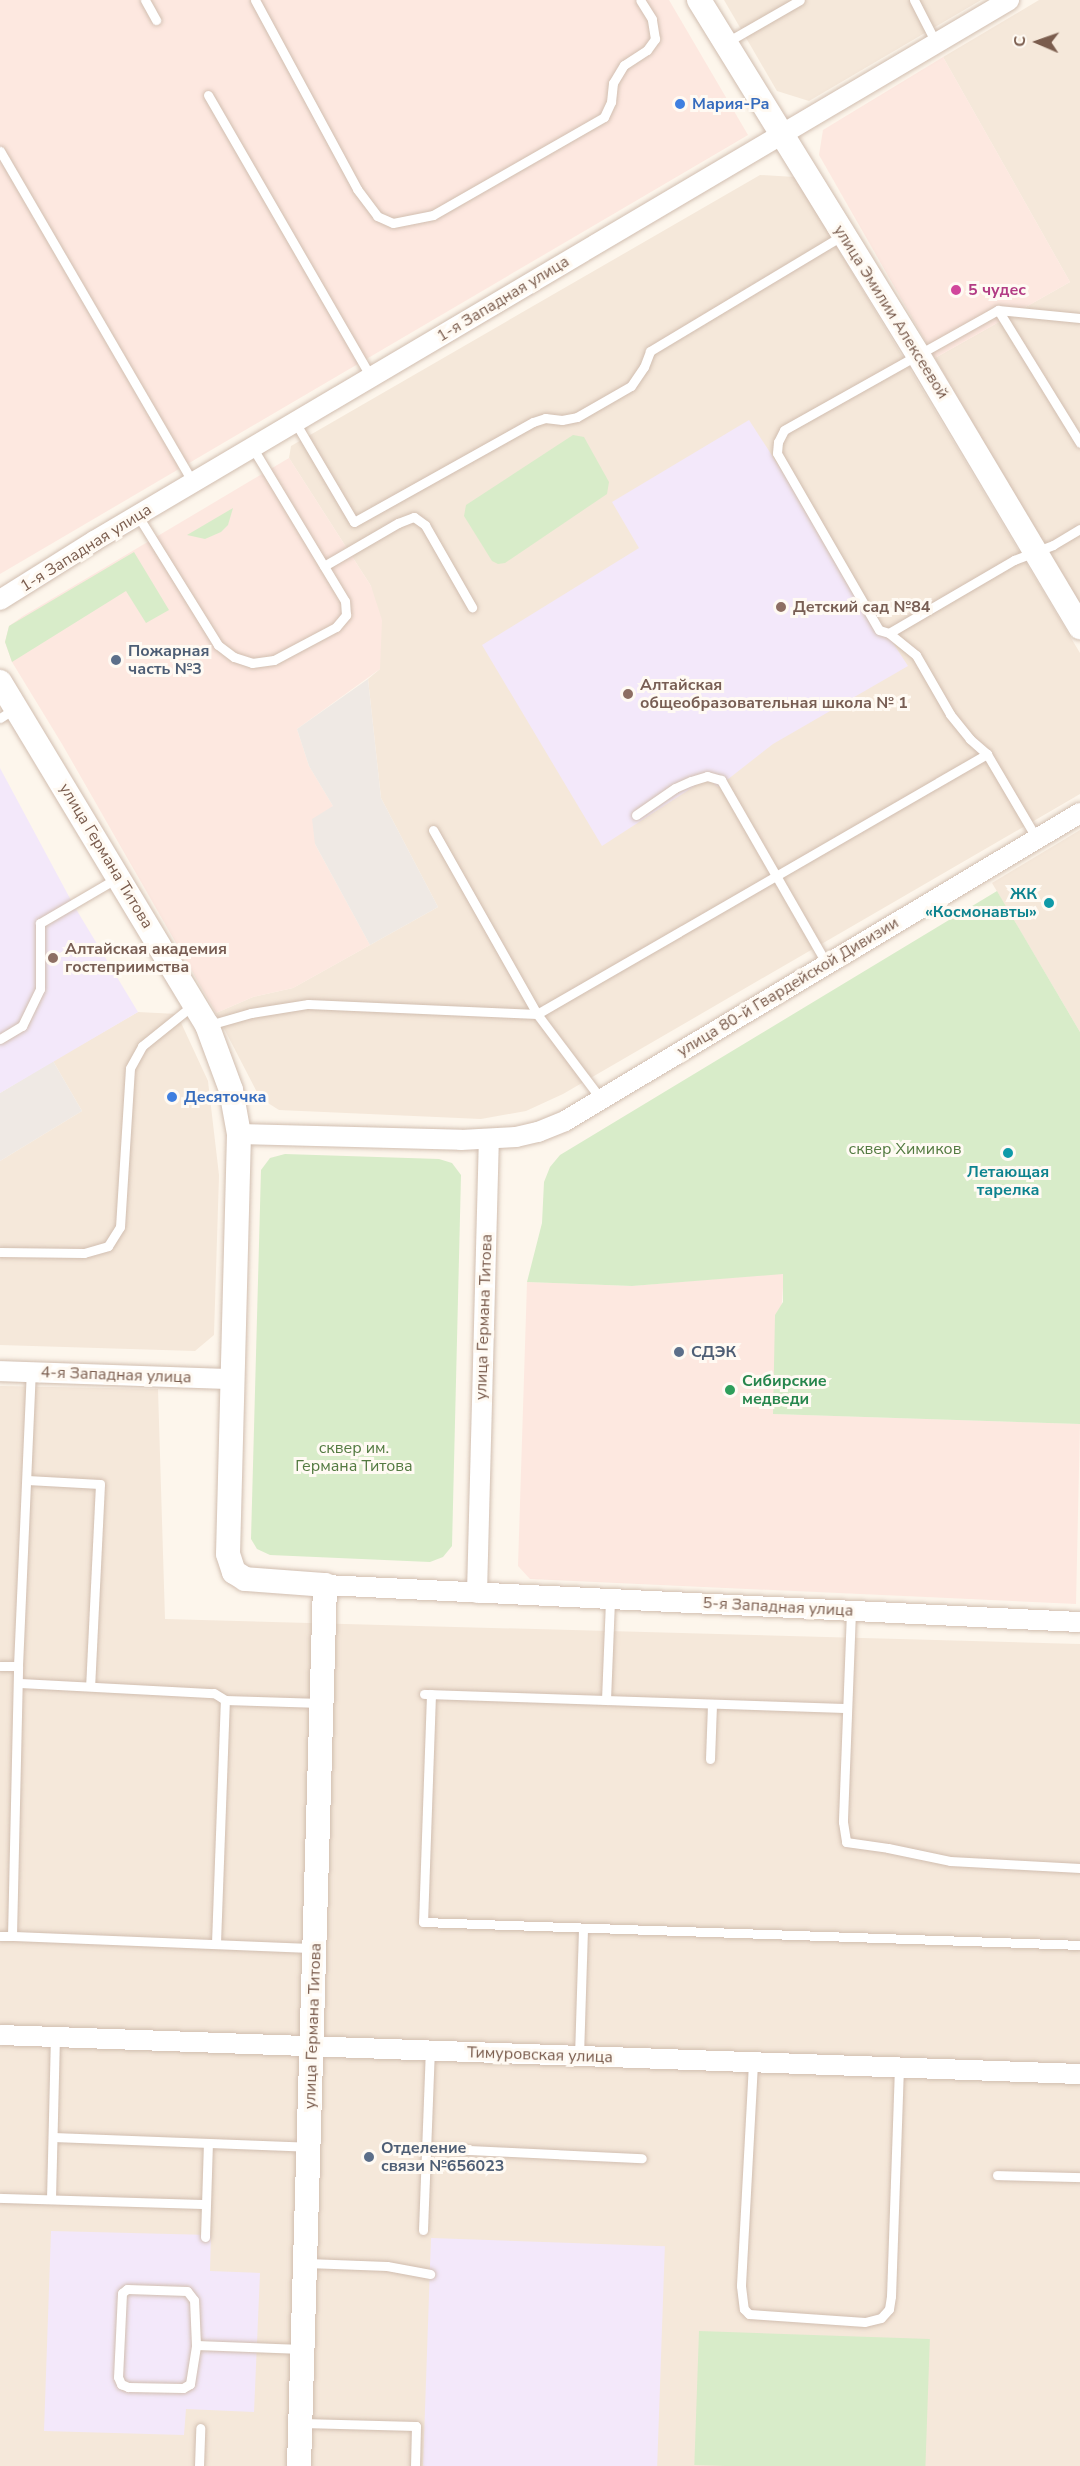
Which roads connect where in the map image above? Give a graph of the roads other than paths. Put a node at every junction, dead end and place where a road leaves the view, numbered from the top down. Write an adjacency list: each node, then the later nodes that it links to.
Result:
1 (145, 0): 8 (lane)
2 (255, 0): 3 (lane)
3 (640, 0)
4 (699, 0): 9 (street, улица Эмилии Алексеевой)
5 (800, 0): 9 (lane)
6 (914, 0): 10 (lane)
7 (1009, 0): 10 (street, 1-я Западная улица)
8 (156, 20)
9 (725, 43): 12 (street, улица Эмилии Алексеевой)
10 (936, 43): 12 (street, 1-я Западная улица)
11 (208, 95): 18 (lane)
12 (782, 134): 14 (street, улица Эмилии Алексеевой); 18 (street, 1-я Западная улица)
13 (0, 151): 22 (lane)
14 (843, 234): 17 (street, улица Эмилии Алексеевой); 19 (lane)
15 (998, 310): 16 (lane); 17 (lane); 20 (lane)
16 (1080, 318)
17 (918, 355): 25 (street, улица Эмилии Алексеевой); 30 (lane)
18 (371, 377): 19 (street, 1-я Западная улица)
19 (295, 422): 21 (street, 1-я Западная улица)
20 (1080, 443)
21 (252, 447): 22 (street, 1-я Западная улица); 26 (lane)
22 (193, 482): 23 (street, 1-я Западная улица)
23 (138, 516): 26 (lane); 27 (street, 1-я Западная улица)
24 (1080, 529): 25 (lane)
25 (1036, 552): 29 (street, улица Эмилии Алексеевой); 30 (lane)
26 (324, 566): 28 (lane)
27 (0, 600)
28 (472, 607)
29 (1080, 627)
30 (889, 633): 33 (lane)
31 (0, 682): 32 (street, улица Германа Титова)
32 (8, 713): 39 (street, улица Германа Титова)
33 (987, 754): 37 (lane); 38 (lane)
34 (1080, 813): 37 (street, улица 80-й Гвардейской Дивизии)
35 (636, 815): 38 (lane)
36 (434, 830): 42 (lane)
37 (1038, 839): 40 (street, улица 80-й Гвардейской Дивизии)
38 (776, 876): 40 (lane); 42 (lane)
39 (119, 877): 41 (street, улица Германа Титова); 44 (lane)
40 (827, 964): 45 (street, улица 80-й Гвардейской Дивизии)
41 (194, 1004): 43 (street, улица Германа Титова); 48 (lane)
42 (537, 1014): 43 (lane); 45 (lane)
43 (207, 1025): 46 (street, улица Германа Титова)
44 (0, 1039)
45 (600, 1098): 47 (street, улица 80-й Гвардейской Дивизии)
46 (238, 1134): 47 (street); 51 (street, улица Германа Титова)
47 (489, 1139): 54 (street, улица Германа Титова)
48 (0, 1252)
49 (0, 1371): 50 (street, 4-я Западная улица)
50 (31, 1372): 51 (street, 4-я Западная улица); 52 (lane)
51 (232, 1379): 53 (street, улица Германа Титова)
52 (27, 1480): 59 (lane); 61 (lane)
53 (325, 1585): 54 (street, улица Германа Титова); 64 (street, улица Германа Титова)
54 (477, 1593): 55 (street, 5-я Западная улица)
55 (610, 1599): 56 (street, 5-я Западная улица); 63 (lane)
56 (851, 1611): 57 (street, 5-я Западная улица); 66 (lane)
57 (1080, 1622)
58 (0, 1666): 59 (lane)
59 (18, 1666): 60 (lane)
60 (20, 1683): 61 (lane); 71 (lane)
61 (90, 1686): 62 (lane)
62 (225, 1700): 64 (lane); 72 (lane)
63 (606, 1700): 65 (lane); 69 (lane)
64 (322, 1703): 74 (street, улица Германа Титова)
65 (711, 1704): 66 (lane); 67 (lane)
66 (847, 1708): 68 (lane)
67 (710, 1759)
68 (1080, 1868)
69 (583, 1928): 73 (lane); 79 (lane)
70 (0, 1935): 71 (lane)
71 (12, 1936): 72 (lane)
72 (216, 1943): 74 (lane)
73 (1080, 1945)
74 (316, 1948): 77 (street, улица Германа Титова)
75 (0, 2035): 76 (street, Тимуровская улица)
76 (55, 2037): 77 (street, Тимуровская улица); 83 (lane)
77 (313, 2047): 78 (street, Тимуровская улица); 85 (street, улица Германа Титова)
78 (430, 2050): 79 (street, Тимуровская улица); 86 (lane)
79 (579, 2056): 80 (street, Тимуровская улица)
80 (753, 2063): 81 (street, Тимуровская улица); 81 (lane)
81 (899, 2069): 82 (street, Тимуровская улица)
82 (1080, 2074)
83 (53, 2137): 84 (lane); 91 (lane)
84 (208, 2144): 85 (lane); 92 (lane)
85 (309, 2147): 95 (street, улица Германа Титова)
86 (426, 2148): 87 (lane); 93 (lane)
87 (642, 2158)
88 (997, 2175): 89 (lane)
89 (1080, 2177)
90 (0, 2198): 91 (lane)
91 (51, 2199): 92 (lane)
92 (206, 2204): 94 (lane)
93 (423, 2230)
94 (205, 2237)
95 (305, 2263): 96 (lane); 98 (street, улица Германа Титова)
96 (430, 2274)
97 (196, 2345): 97 (lane); 98 (lane)
98 (302, 2349): 99 (street, улица Германа Титова)
99 (300, 2423): 102 (street, улица Германа Титова); 103 (lane)
100 (200, 2428): 101 (lane)
101 (199, 2466)
102 (299, 2466)
103 (415, 2466)

